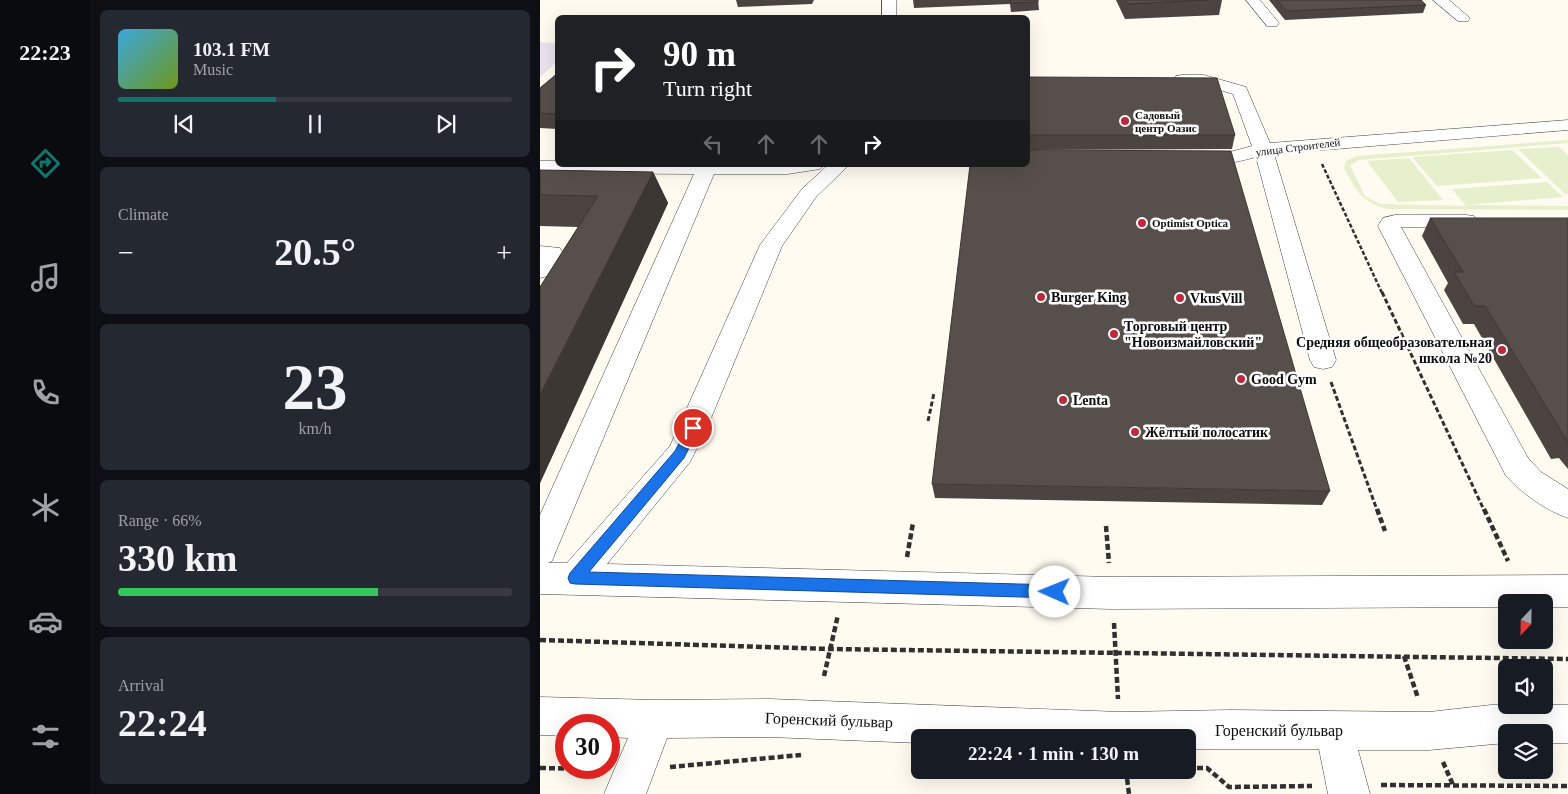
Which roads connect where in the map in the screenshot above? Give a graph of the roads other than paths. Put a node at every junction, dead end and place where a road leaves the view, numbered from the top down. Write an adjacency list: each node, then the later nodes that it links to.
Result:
1 (888, 0): 4 (street)
2 (1253, 0): 6 (street)
3 (1440, 0): 5 (street)
4 (890, 15)
5 (1463, 18)
6 (1272, 23)
7 (1165, 80): 9 (street)
8 (1568, 125): 9 (street, улица Строителей)
9 (1263, 149): 10 (street, улица Строителей); 18 (street)
10 (1173, 158)
11 (540, 167): 14 (street)
12 (796, 167): 14 (street)
13 (837, 167): 22 (street)
14 (706, 168): 20 (street)
15 (1491, 221): 19 (street)
16 (540, 253): 17 (street)
17 (540, 271)
18 (1323, 360)
19 (1568, 505)
20 (540, 551)
21 (540, 578): 22 (street)
22 (575, 578): 23 (street)
23 (1568, 591)
24 (540, 716): 25 (street, Горенский бульвар)
25 (655, 719): 27 (street, Горенский бульвар); 28 (street)
26 (1568, 724): 27 (street, Горенский бульвар)
27 (1334, 730): 29 (street)
28 (630, 782)
29 (1349, 794)

